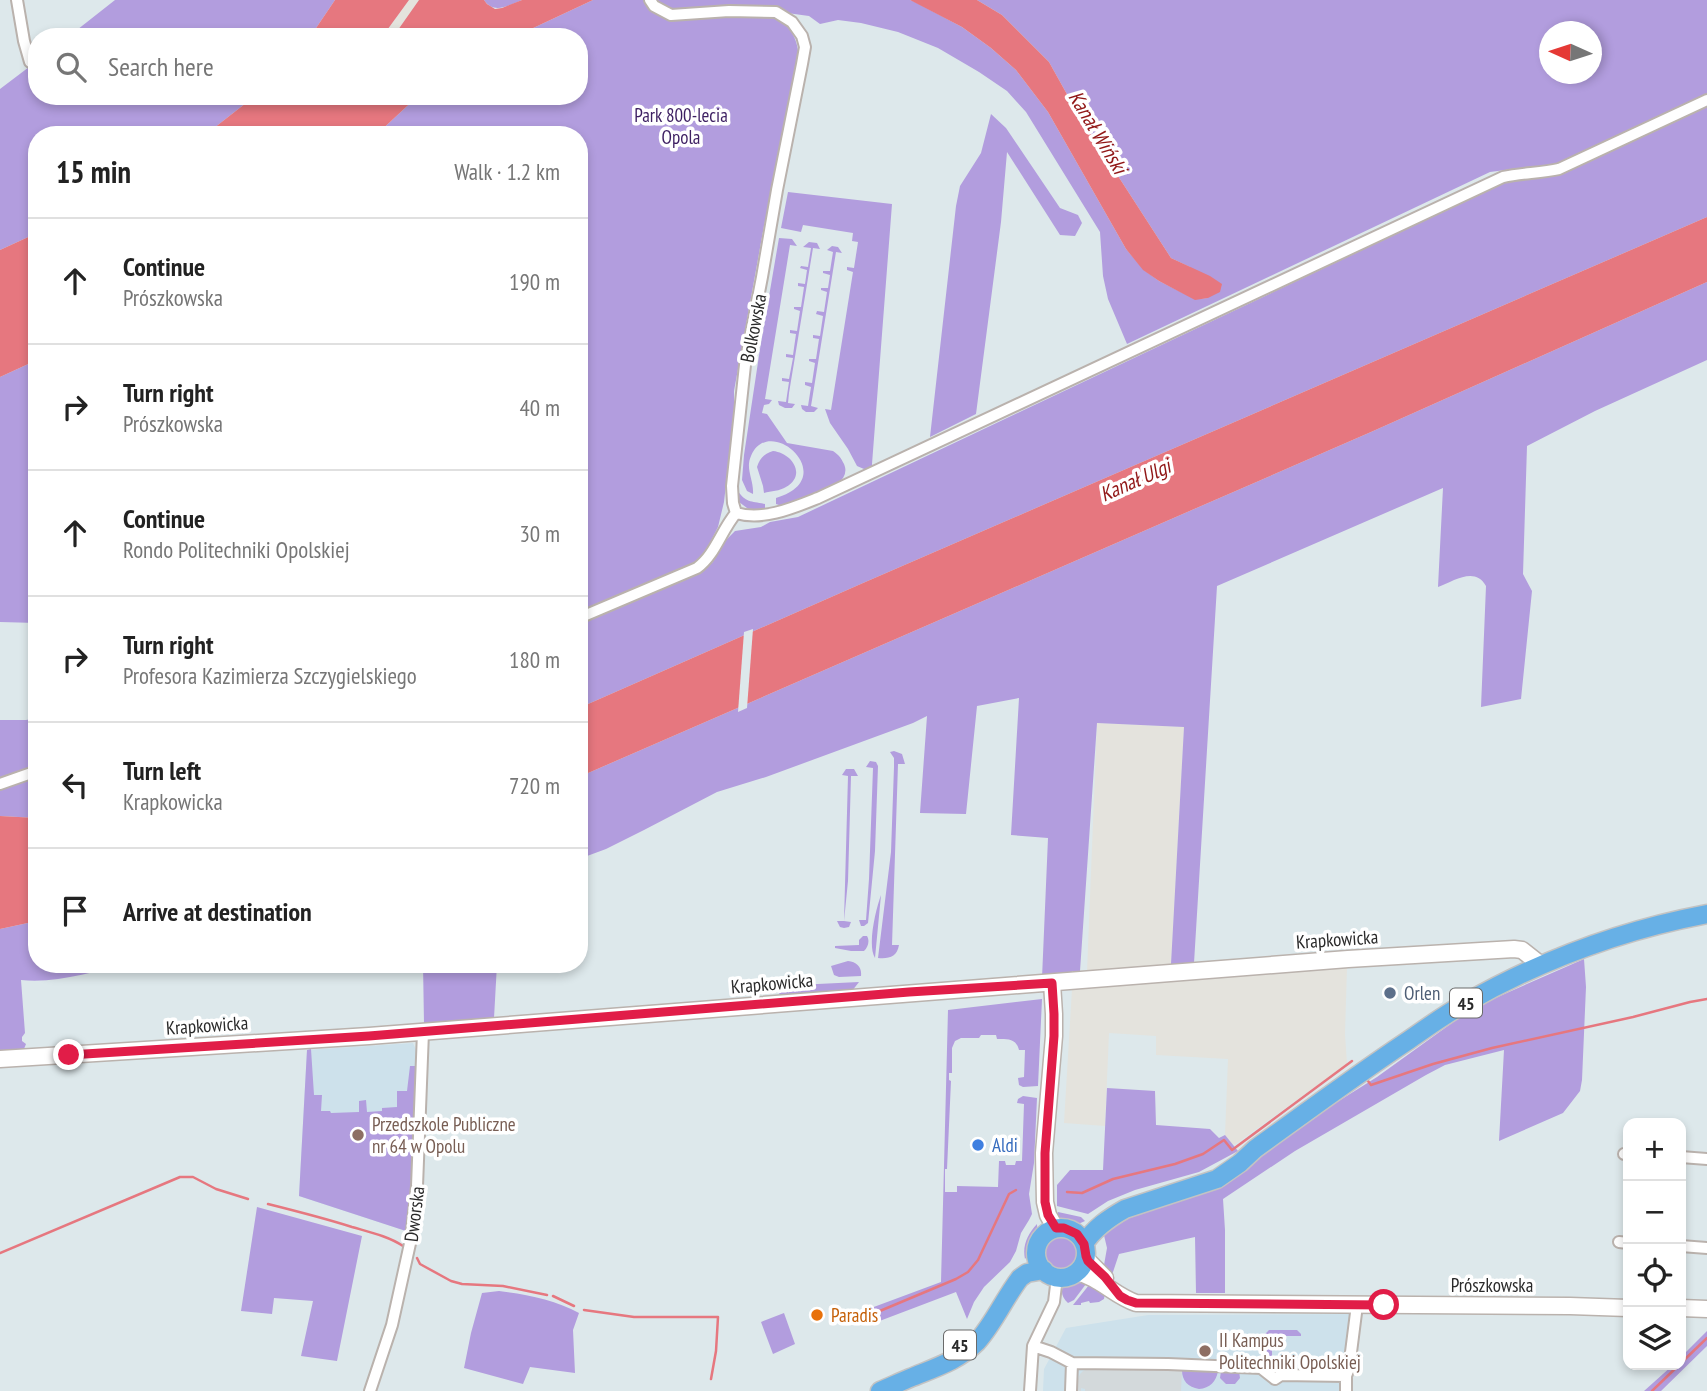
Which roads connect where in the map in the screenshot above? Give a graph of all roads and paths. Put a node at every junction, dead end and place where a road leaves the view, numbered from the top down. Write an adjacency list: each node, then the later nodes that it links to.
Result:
1 (17, 0): 3 (street)
2 (650, 0): 5 (street, Bolkowska)
3 (28, 55)
4 (1707, 100): 5 (street)
5 (736, 513): 6 (street)
6 (588, 614)
7 (28, 774): 8 (street)
8 (0, 784)
9 (1707, 914): 10 (main road, 45)
10 (1541, 965): 11 (street, Krapkowicka); 19 (main road, 45)
11 (1052, 983): 12 (street, Krapkowicka); 16 (street)
12 (423, 1032): 13 (street, Krapkowicka); 29 (street, Dworska)
13 (0, 1059)
14 (1686, 1157): 15 (street)
15 (1707, 1159)
16 (1050, 1231): 19 (main road); 20 (main road)
17 (1686, 1246): 18 (street)
18 (1707, 1248)
19 (1080, 1251): 20 (main road, 45); 21 (street, Prószkowska)
20 (1046, 1268): 25 (street); 30 (main road, 45)
21 (1357, 1305): 22 (street, Prószkowska); 27 (street)
22 (1623, 1308)
23 (1686, 1308): 24 (street)
24 (1707, 1308)
25 (1033, 1346): 26 (street); 31 (street)
26 (1072, 1363): 28 (street); 32 (street)
27 (1346, 1376): 28 (street); 33 (street)
28 (1275, 1385)
29 (370, 1391)
30 (880, 1391)
31 (1030, 1391)
32 (1071, 1391)
33 (1346, 1391)

